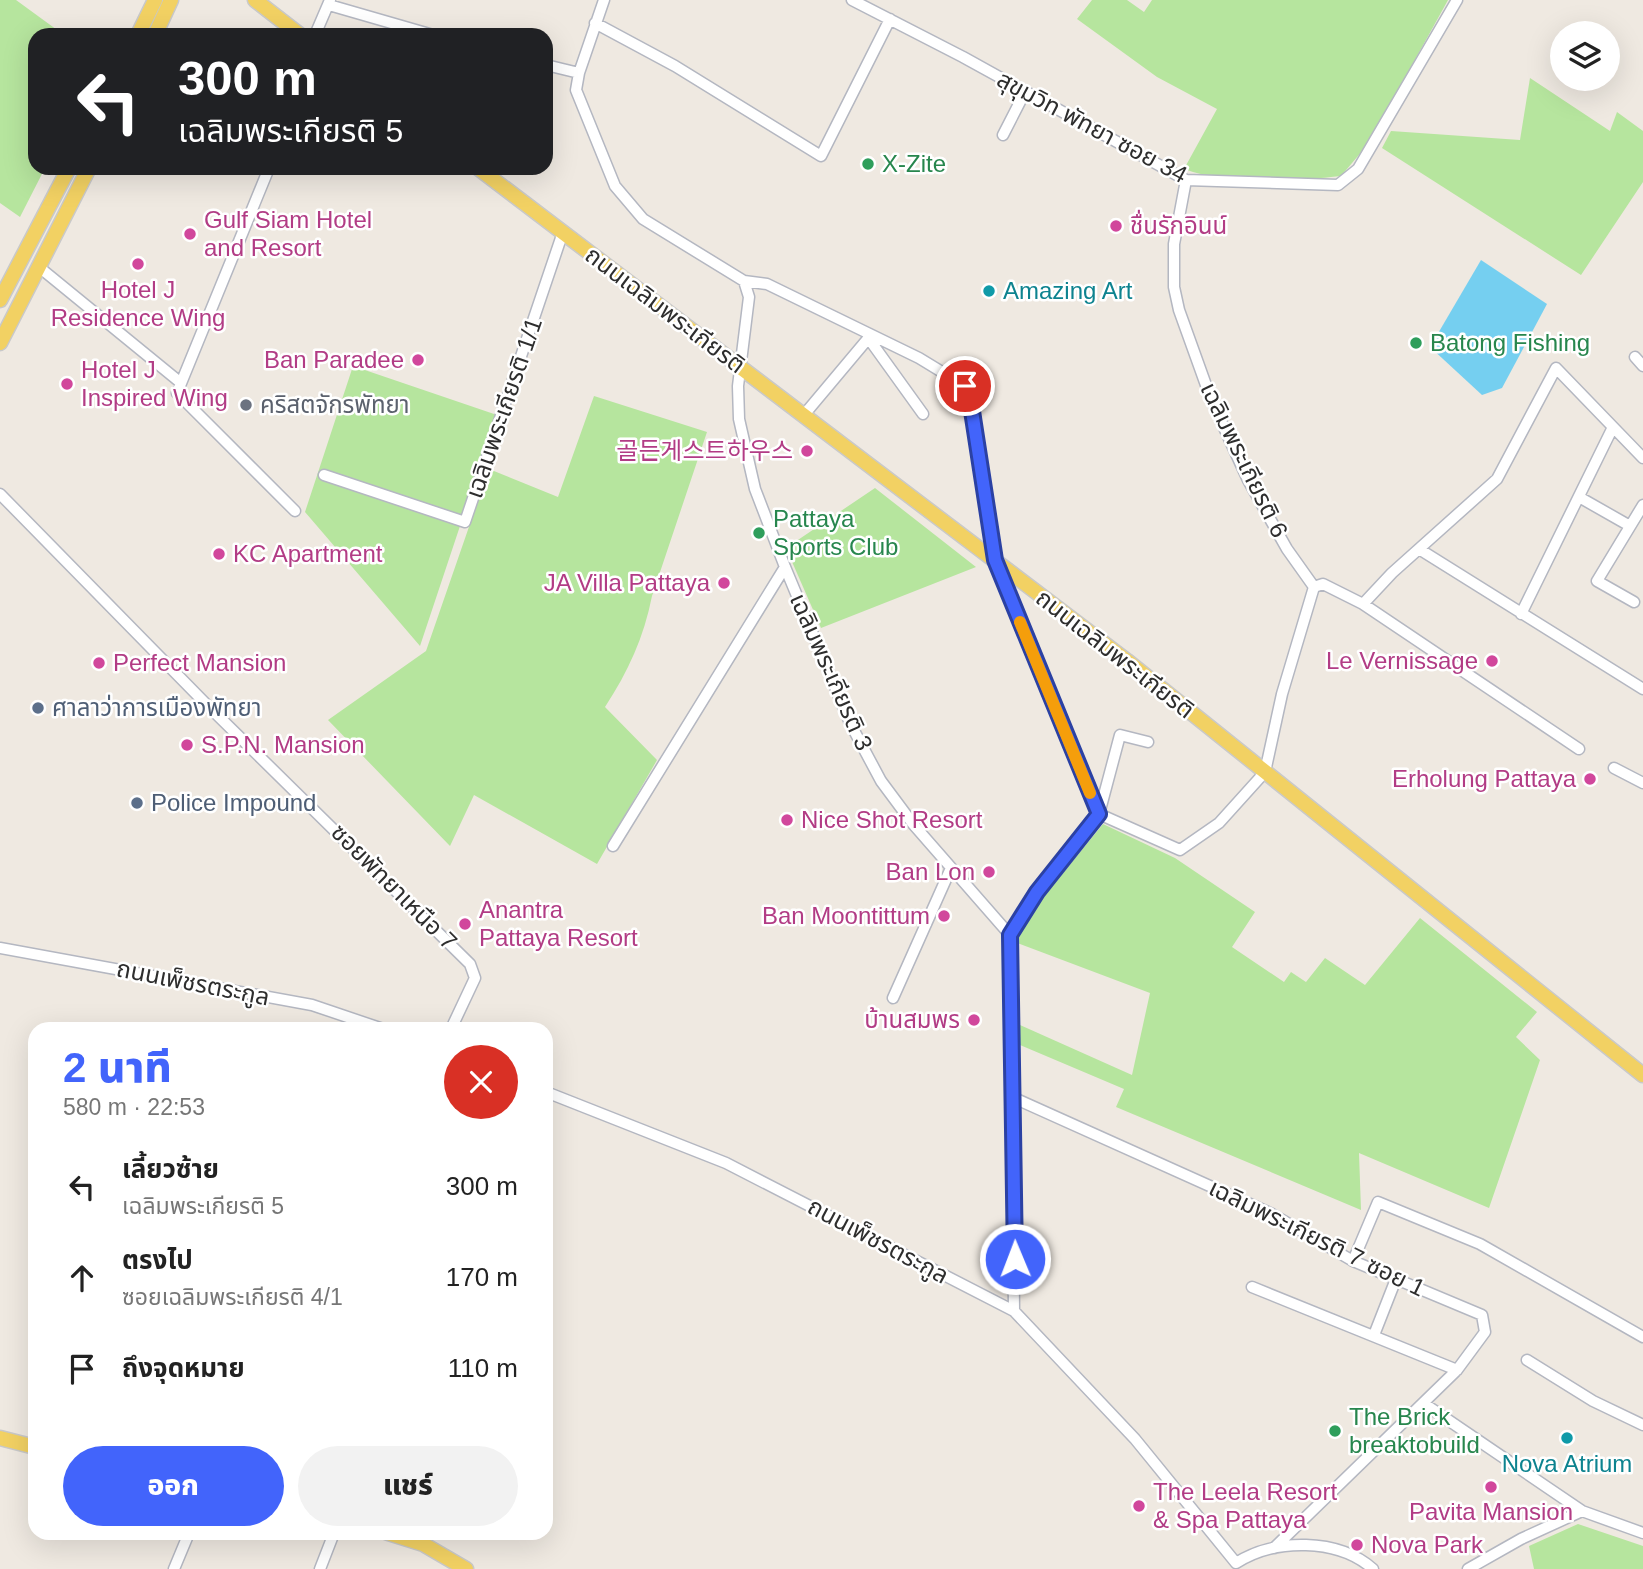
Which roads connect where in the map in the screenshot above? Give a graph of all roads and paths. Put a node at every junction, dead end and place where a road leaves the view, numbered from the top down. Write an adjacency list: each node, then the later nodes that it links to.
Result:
1 (155, 0): 10 (main road)
2 (172, 0): 11 (main road)
3 (255, 0): 12 (main road)
4 (604, 0): 9 (street)
5 (852, 0): 8 (street, สุขุมวิท พัทยา ซอย 34)
6 (1457, 0): 23 (street, สุขุมวิท พัทยา ซอย 34)
7 (329, 2): 13 (street); 14 (street)
8 (890, 19): 9 (street); 17 (street, สุขุมวิท พัทยา ซอย 34)
9 (595, 23): 16 (street)
10 (141, 28)
11 (158, 28)
12 (291, 28)
13 (318, 28)
14 (411, 28)
15 (553, 67): 16 (street)
16 (579, 73): 26 (street)
17 (1025, 93): 18 (street); 23 (street, สุขุมวิท พัทยา ซอย 34)
18 (1003, 135)
19 (65, 175): 27 (main road)
20 (85, 175): 25 (main road)
21 (266, 175): 33 (street)
22 (487, 175): 24 (main road, ถนนเฉลิมพระเกียรติ)
23 (1186, 180): 47 (street, เฉลิมพระเกียรติ 6)
24 (564, 232): 32 (main road, ถนนเฉลิมพระเกียรติ); 38 (street, เฉลิมพระเกียรติ 1/1)
25 (39, 267): 29 (main road); 33 (street)
26 (744, 281): 28 (street); 32 (street, เฉลิมพระเกียรติ 3)
27 (0, 300)
28 (870, 337): 34 (street); 35 (street); 45 (street)
29 (0, 343)
30 (1635, 357): 31 (street)
31 (1643, 366)
32 (741, 368): 35 (main road, ถนนเฉลิมพระเกียรติ); 46 (street, เฉลิมพระเกียรติ 3)
33 (179, 388): 42 (street)
34 (923, 414)
35 (803, 416): 45 (main road, ถนนเฉลิมพระเกียรติ)
36 (1613, 427): 37 (street); 40 (street); 44 (street)
37 (1643, 458)
38 (324, 475)
39 (0, 494): 64 (street, ซอยพัทยาเหนือ 7)
40 (1579, 497): 43 (street); 50 (street)
41 (1643, 505): 43 (street)
42 (295, 511)
43 (1630, 526): 48 (street)
44 (1419, 549): 49 (street); 50 (street)
45 (995, 560): 55 (main road, ถนนเฉลิมพระเกียรติ); 57 (street)
46 (785, 567): 58 (street); 59 (street, เฉลิมพระเกียรติ 3)
47 (1314, 587): 49 (street); 55 (street)
48 (1634, 602)
49 (1363, 604): 53 (street)
50 (1521, 614): 51 (street)
51 (1643, 689)
52 (1148, 742): 57 (street)
53 (1579, 749)
54 (1614, 768): 56 (street)
55 (1265, 772): 57 (street); 65 (main road, ถนนเฉลิมพระเกียรติ)
56 (1643, 783)
57 (1099, 814): 60 (street)
58 (613, 846)
59 (951, 868): 60 (street, เฉลิมพระเกียรติ 3); 62 (street)
60 (1010, 935): 67 (street)
61 (0, 948): 63 (street, ถนนเพ็ชรตระกูล)
62 (893, 998)
63 (362, 1022)
64 (454, 1022)
65 (1643, 1075)
66 (553, 1095): 71 (street, ถนนเพ็ชรตระกูล)
67 (1014, 1098): 68 (street, เฉลิมพระเกียรติ 7 ซอย 1); 71 (street)
68 (1353, 1261): 69 (street, เฉลิมพระเกียรติ 7 ซอย 1); 73 (street)
69 (1396, 1279): 72 (street); 75 (street, เฉลิมพระเกียรติ 7 ซอย 1)
70 (1252, 1287): 72 (street)
71 (1014, 1311): 87 (street, ถนนเพ็ชรตระกูล)
72 (1374, 1335): 75 (street)
73 (1643, 1337)
74 (1527, 1360): 77 (street)
75 (1457, 1370): 76 (street, เฉลิมพระเกียรติ 7 ซอย 1)
76 (1423, 1403): 80 (street); 85 (street, เฉลิมพระเกียรติ 7 ซอย 1)
77 (1643, 1425)
78 (0, 1438): 79 (main road)
79 (28, 1445)
80 (1582, 1511): 81 (street); 92 (street)
81 (1643, 1533)
82 (186, 1540): 89 (street)
83 (331, 1540): 90 (street)
84 (410, 1540): 86 (main road)
85 (1274, 1548): 87 (street); 88 (street)
86 (450, 1564): 91 (main road)
87 (1235, 1566)
88 (1370, 1568)
89 (174, 1569)
90 (320, 1569)
91 (466, 1569)
92 (1468, 1569)

